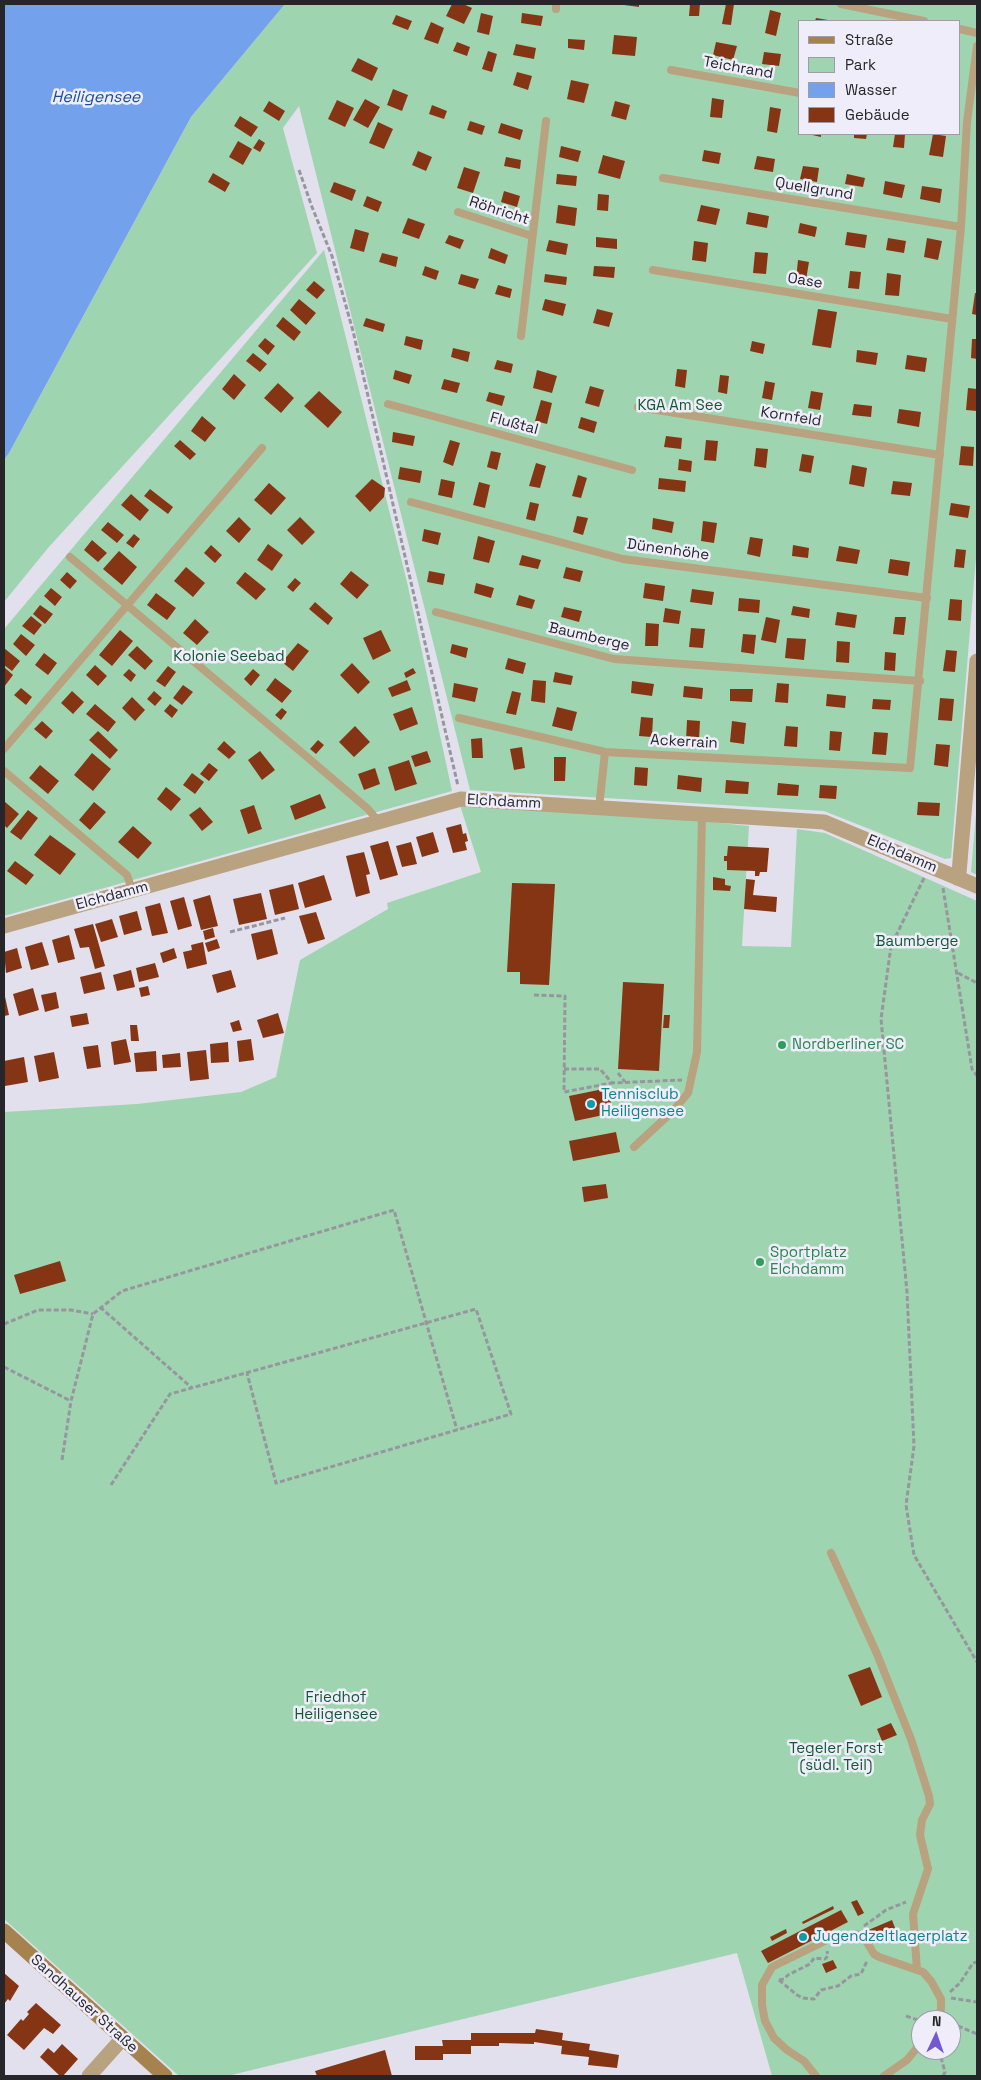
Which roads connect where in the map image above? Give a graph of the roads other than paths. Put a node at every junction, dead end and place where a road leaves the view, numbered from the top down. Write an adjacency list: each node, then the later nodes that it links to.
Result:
1 (841, 4): 2 (lane)
2 (919, 20)
3 (961, 29): 4 (lane)
4 (977, 33)
5 (977, 46): 9 (lane)
6 (671, 70): 7 (lane, Teichrand)
7 (798, 93)
8 (546, 121): 13 (lane)
9 (964, 122): 12 (lane)
10 (663, 178): 12 (lane, Quellgrund)
11 (458, 212): 13 (lane, Röhricht)
12 (961, 227): 15 (lane)
13 (532, 236): 16 (lane)
14 (653, 270): 15 (lane, Oase)
15 (952, 319): 20 (lane)
16 (521, 336)
17 (388, 404): 21 (lane, Flußtal)
18 (638, 406): 20 (lane, Kornfeld)
19 (262, 448): 25 (lane)
20 (940, 455): 24 (lane)
21 (632, 470)
22 (411, 502): 24 (lane, Dünenhöhe)
23 (70, 558): 25 (lane)
24 (927, 598): 28 (lane)
25 (127, 606): 30 (lane); 35 (lane)
26 (436, 612): 28 (lane, Baumberge)
27 (977, 662): 36 (street)
28 (920, 682): 31 (lane, Ackerrain)
29 (459, 718): 31 (lane, Ackerrain)
30 (4, 749)
31 (605, 752): 33 (lane)
32 (4, 771): 38 (lane)
33 (599, 808): 34 (street, Elchdamm); 35 (street, Elchdamm)
34 (702, 815): 36 (street, Elchdamm); 40 (lane)
35 (379, 822): 38 (street, Elchdamm)
36 (956, 878): 37 (street, Elchdamm)
37 (977, 886)
38 (132, 890): 39 (street, Elchdamm)
39 (4, 926)
40 (634, 1147)
41 (831, 1553): 43 (lane)
42 (4, 1931): 45 (main road, Sandhauser Straße)
43 (917, 1970): 44 (lane); 49 (lane)
44 (941, 2010)
45 (122, 2039): 47 (street); 48 (main road, Sandhauser Straße)
46 (911, 2055): 50 (lane)
47 (89, 2076)
48 (165, 2076)
49 (816, 2076)
50 (884, 2076)

